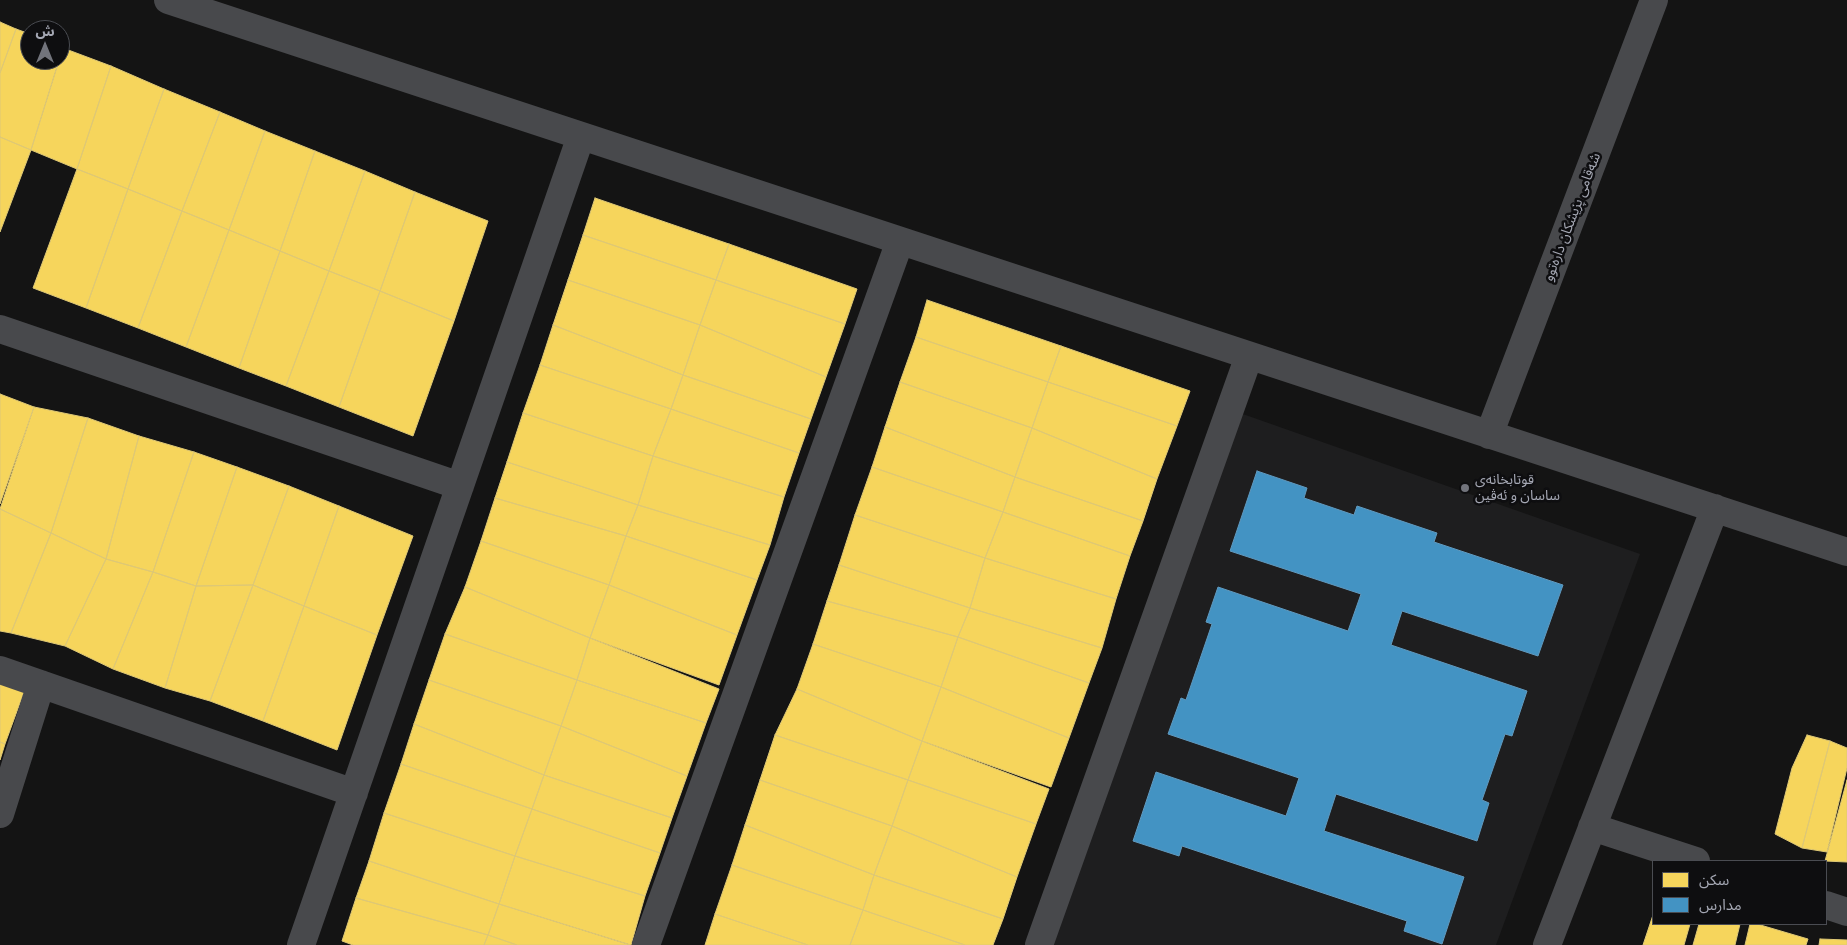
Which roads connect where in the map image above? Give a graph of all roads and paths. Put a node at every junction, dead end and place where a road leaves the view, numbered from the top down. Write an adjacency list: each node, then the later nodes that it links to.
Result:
1 (168, 0): 3 (street)
2 (1654, 0): 7 (street, شەقامی پزیشکان دارەتوو)
3 (581, 136): 4 (street); 8 (street)
4 (900, 242): 6 (street); 20 (street)
5 (0, 329): 8 (street)
6 (1249, 356): 7 (street); 21 (street)
7 (1490, 435): 9 (street)
8 (460, 486): 13 (street)
9 (1715, 508): 10 (street); 15 (street)
10 (1847, 552)
11 (0, 670): 12 (street)
12 (41, 684): 13 (street); 14 (street)
13 (354, 793): 19 (street)
14 (0, 814)
15 (1592, 827): 16 (street); 22 (street)
16 (1693, 860)
17 (1827, 904): 18 (street)
18 (1847, 912)
19 (301, 945)
20 (646, 945)
21 (1039, 945)
22 (1547, 945)

